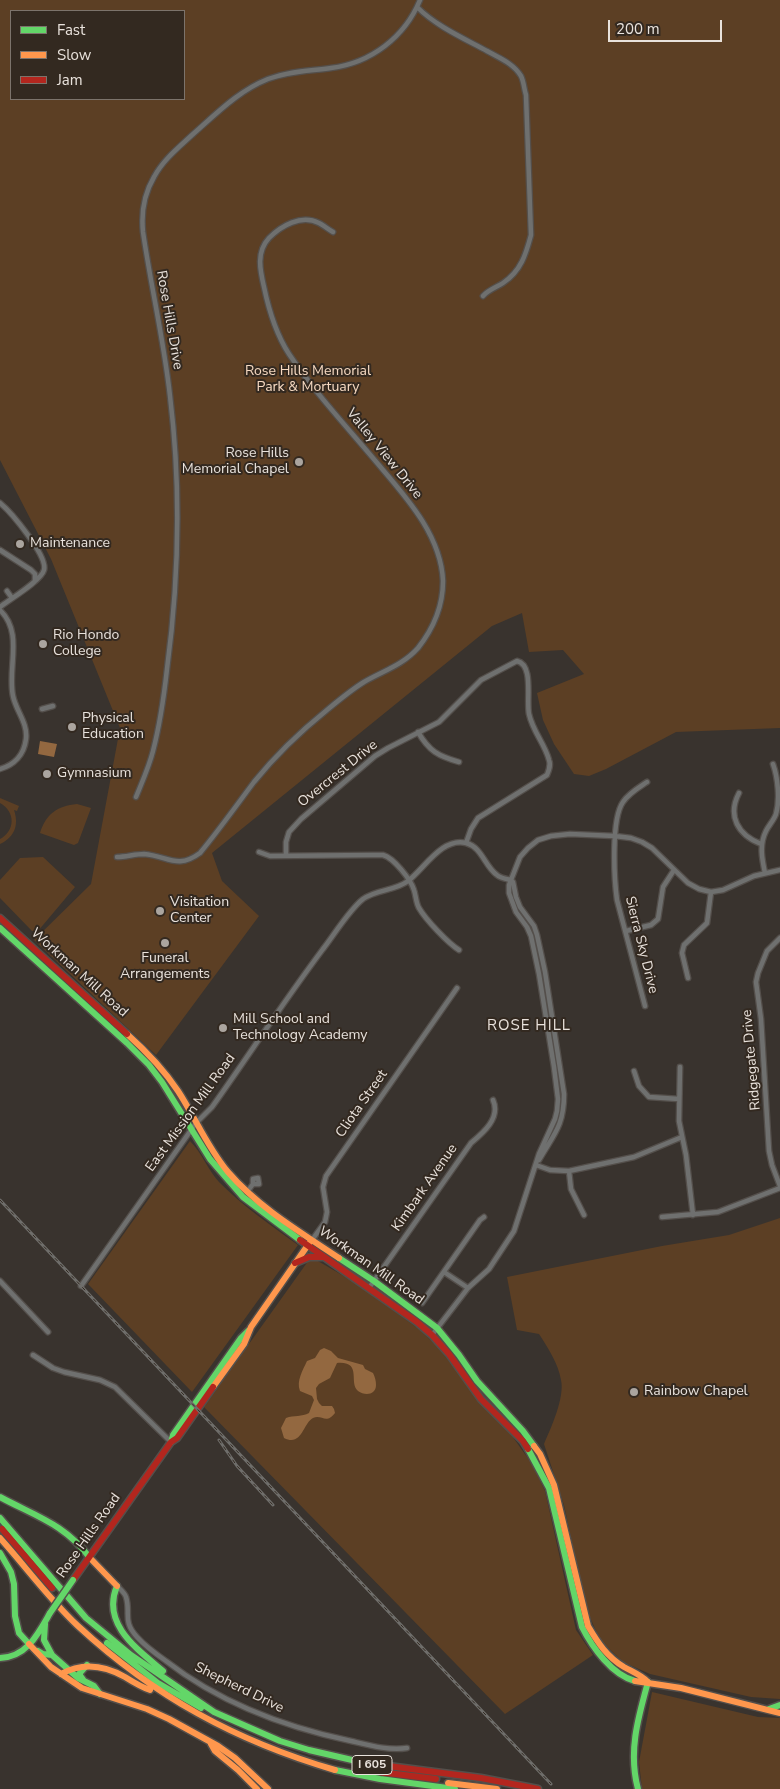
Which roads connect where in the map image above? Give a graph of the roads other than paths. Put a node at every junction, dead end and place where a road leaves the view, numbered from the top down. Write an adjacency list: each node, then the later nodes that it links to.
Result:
1 (420, 0): 2 (street, Rose Hills Drive)
2 (417, 7): 4 (street); 19 (street, Rose Hills Drive)
3 (333, 232): 25 (street, Valley View Drive)
4 (483, 296)
5 (0, 503): 7 (street)
6 (0, 550): 7 (street)
7 (35, 581): 9 (street)
8 (7, 591): 9 (street)
9 (12, 598): 10 (street)
10 (0, 609): 16 (street)
11 (53, 706): 12 (street)
12 (42, 708)
13 (418, 732): 14 (street); 21 (street, Overcrest Drive); 24 (street, Overcrest Drive)
14 (459, 762)
15 (773, 764): 22 (street)
16 (0, 769)
17 (647, 782): 20 (street, Sierra Sky Drive)
18 (739, 792): 22 (street)
19 (136, 797)
20 (615, 836): 26 (street); 30 (street); 34 (street, Sierra Sky Drive)
21 (466, 843): 29 (street); 30 (street)
22 (762, 844): 28 (street)
23 (258, 852): 24 (street)
24 (286, 856): 29 (street)
25 (117, 857)
26 (674, 870): 31 (street); 34 (street)
27 (780, 870): 28 (street)
28 (765, 873): 31 (street)
29 (409, 880): 36 (street); 46 (street, East Mission Mill Road)
30 (511, 880): 48 (street); 48 (street)
31 (711, 892): 37 (street)
32 (0, 918): 41 (main road, Workman Mill Road)
33 (0, 928): 40 (main road, Workman Mill Road)
34 (626, 931): 39 (street, Sierra Sky Drive)
35 (780, 938): 50 (street, Ridgegate Drive)
36 (459, 950)
37 (688, 978)
38 (457, 988): 56 (street, Cliota Street)
39 (645, 1006)
40 (127, 1043): 41 (main road); 46 (main road, Workman Mill Road)
41 (155, 1062): 46 (main road, Workman Mill Road)
42 (680, 1067): 44 (street)
43 (634, 1071): 44 (street)
44 (680, 1099): 47 (street)
45 (493, 1100): 61 (street, Kimbark Avenue)
46 (194, 1126): 51 (main road, Workman Mill Road); 62 (street, East Mission Mill Road)
47 (682, 1137): 49 (street); 53 (street)
48 (536, 1165): 49 (street); 64 (street)
49 (569, 1171): 52 (street)
50 (780, 1187): 53 (street)
51 (249, 1190): 56 (main road, Workman Mill Road); 56 (main road, Workman Mill Road)
52 (584, 1215)
53 (693, 1215): 55 (street)
54 (484, 1217): 59 (street)
55 (662, 1217)
56 (310, 1243): 57 (main road, Workman Mill Road); 58 (main road, Rose Hills Road); 61 (main road, Workman Mill Road)
57 (325, 1258): 58 (main road); 63 (main road, Workman Mill Road)
58 (294, 1263): 70 (main road, Rose Hills Road)
59 (444, 1272): 64 (street); 65 (street)
60 (0, 1281): 67 (street)
61 (374, 1281): 63 (street, Kimbark Avenue); 66 (main road, Workman Mill Road)
62 (81, 1286)
63 (369, 1288): 68 (main road, Workman Mill Road)
64 (468, 1288): 66 (street)
65 (422, 1303)
66 (437, 1328): 68 (street); 87 (main road, Workman Mill Road)
67 (48, 1332)
68 (432, 1335): 87 (main road, Workman Mill Road)
69 (33, 1355): 70 (street)
70 (170, 1442): 76 (main road, Rose Hills Road)
71 (0, 1497): 76 (main road, Shepherd Drive)
72 (0, 1518): 92 (main road, I 605)
73 (0, 1527): 100 (main road)
74 (0, 1538): 84 (main road, I 605)
75 (0, 1553): 79 (main road)
76 (90, 1558): 77 (main road, Shepherd Drive); 78 (main road, Rose Hills Road, bridge)
77 (117, 1586): 92 (main road); 95 (street, Shepherd Drive)
78 (48, 1616): 79 (main road, Rose Hills Road); 80 (main road)
79 (30, 1644): 80 (main road); 81 (main road); 85 (main road)
80 (52, 1655): 83 (main road)
81 (0, 1658)
82 (87, 1665): 83 (main road); 86 (main road); 88 (main road)
83 (68, 1669): 85 (main road); 86 (main road)
84 (129, 1670): 88 (main road, I 605); 99 (main road)
85 (61, 1674): 89 (main road)
86 (84, 1681): 89 (main road)
87 (648, 1682): 91 (main road, Workman Mill Road); 102 (main road)
88 (161, 1693): 98 (main road, I 605)
89 (100, 1694): 94 (main road)
90 (780, 1705): 91 (main road)
91 (770, 1709): 93 (main road, Workman Mill Road)
92 (214, 1712): 101 (main road, I 605)
93 (780, 1713)
94 (211, 1744): 96 (main road); 97 (main road)
95 (407, 1748)
96 (257, 1789)
97 (268, 1789)
98 (455, 1789)
99 (497, 1789)
100 (515, 1789)
101 (538, 1789)
102 (638, 1789)

